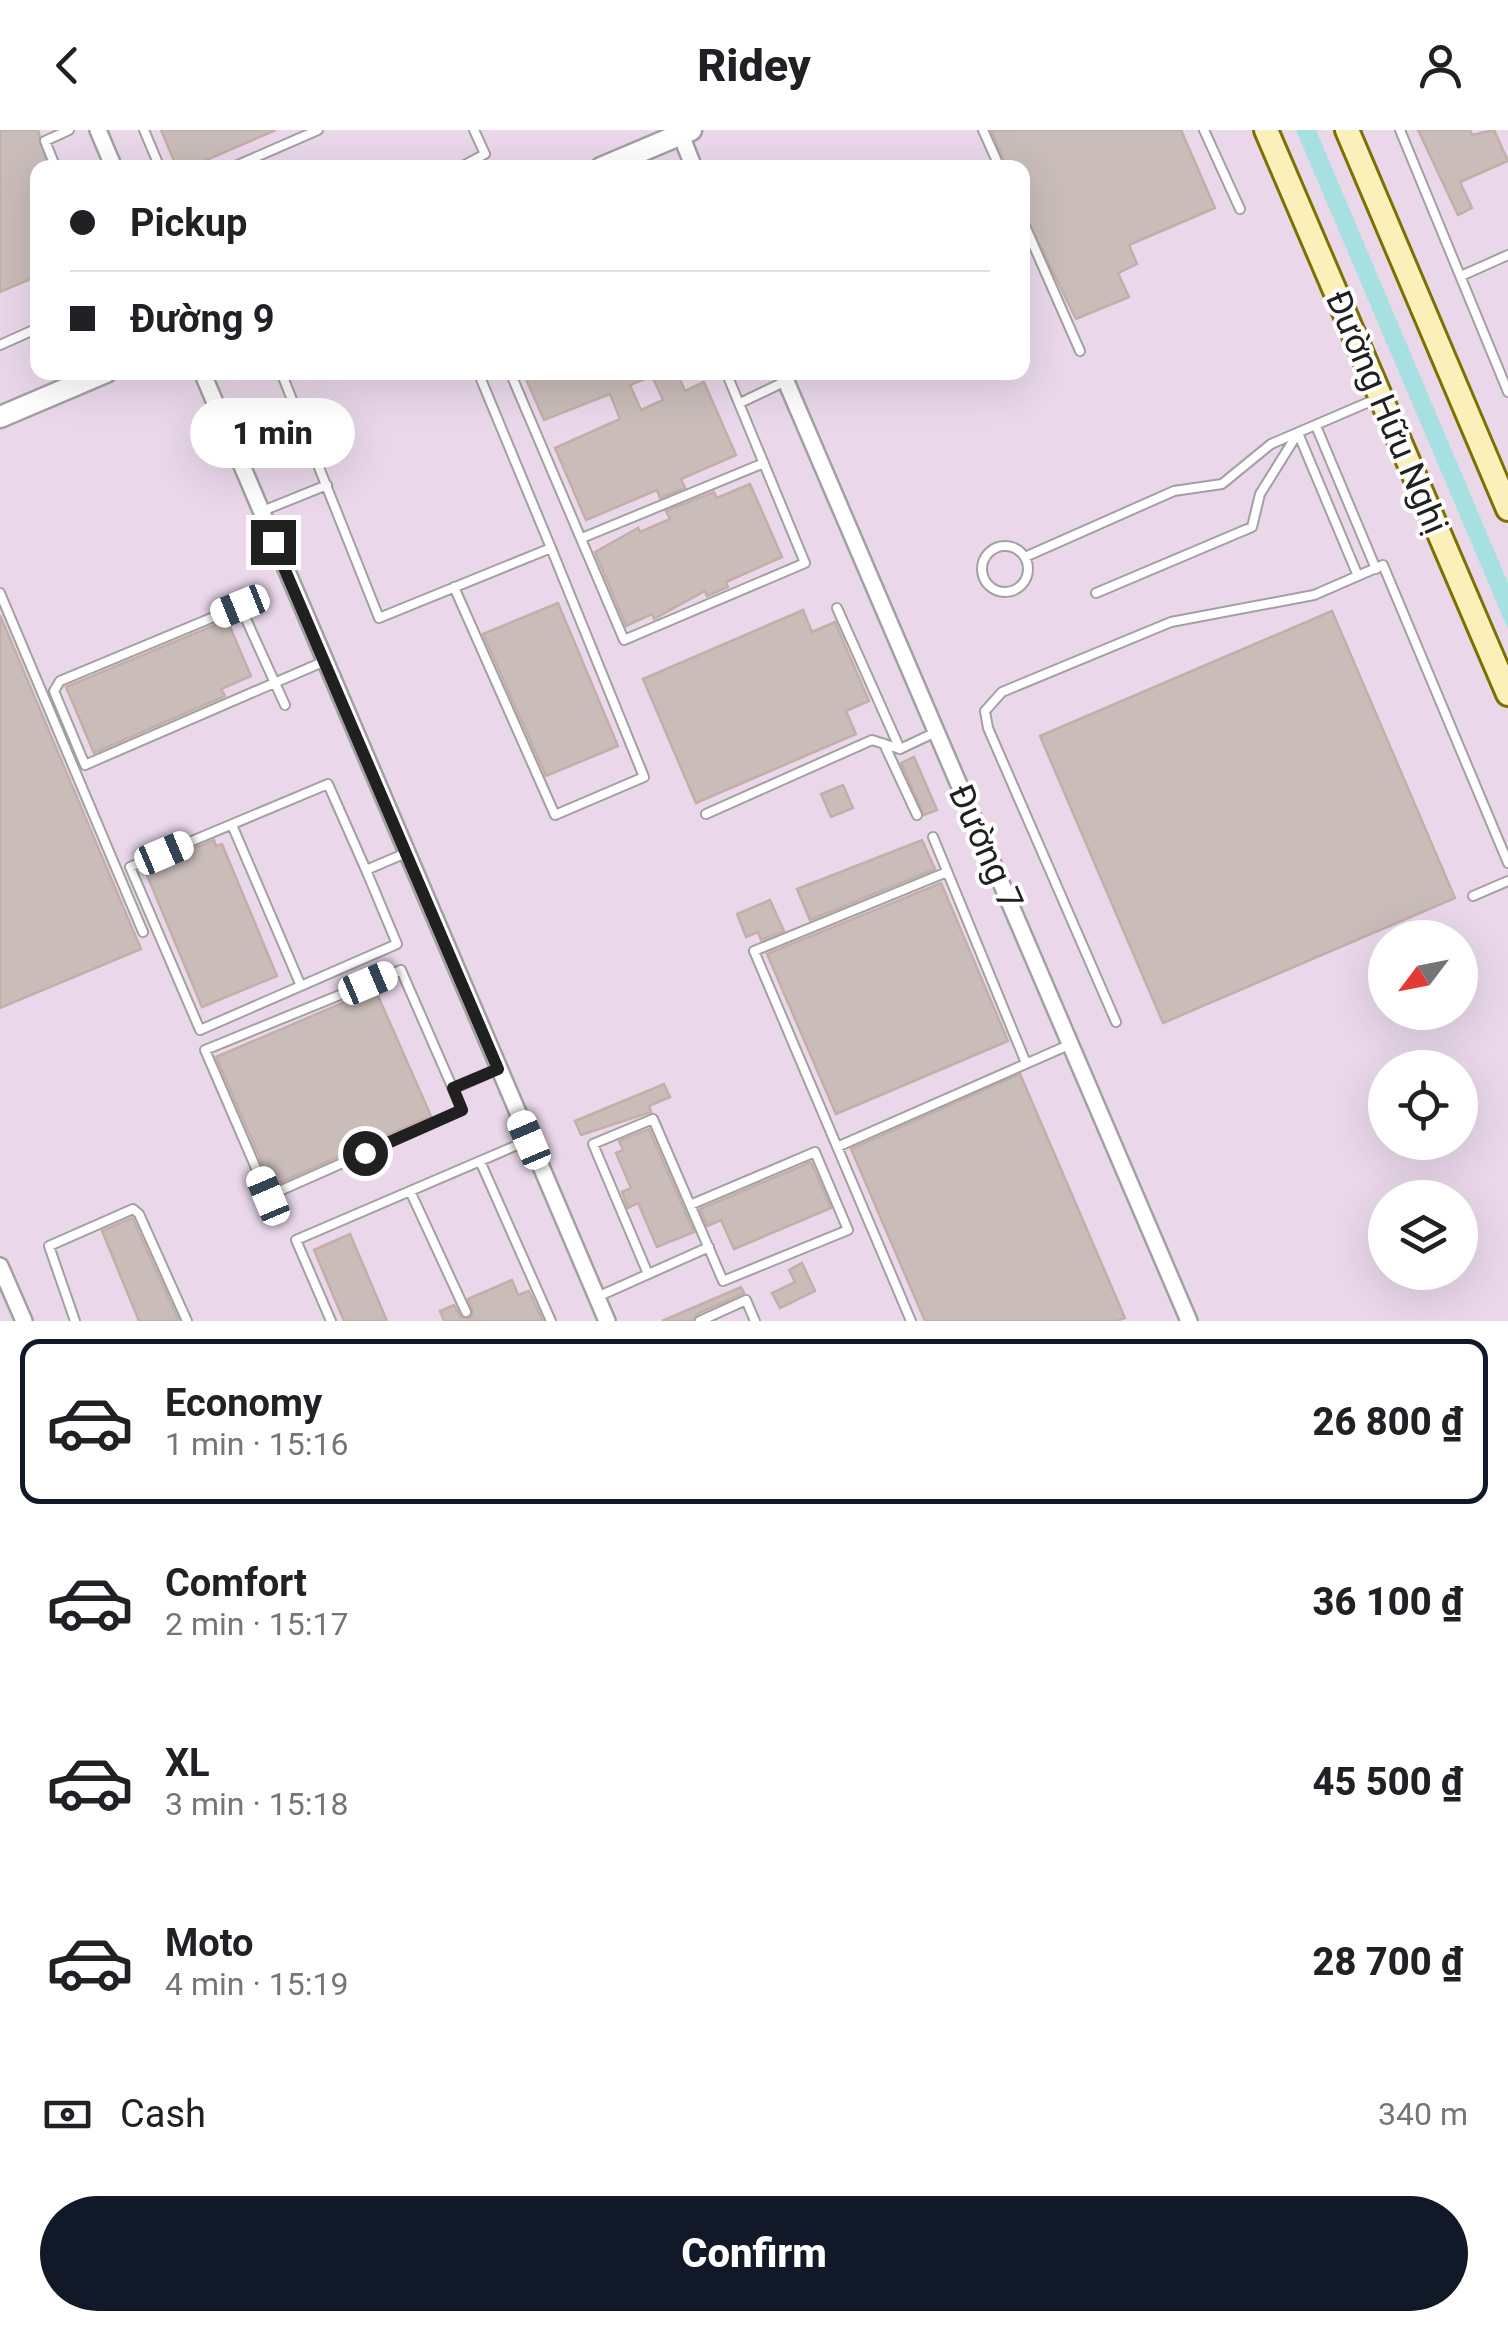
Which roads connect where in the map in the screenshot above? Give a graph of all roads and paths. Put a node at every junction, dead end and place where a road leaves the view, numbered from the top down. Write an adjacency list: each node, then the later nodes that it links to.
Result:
1 (69, 130): 12 (lane)
2 (98, 130): 13 (street)
3 (144, 130): 14 (lane)
4 (318, 130): 15 (lane)
5 (474, 130): 16 (lane)
6 (984, 130): 19 (lane)
7 (1204, 130): 20 (lane)
8 (1266, 130): 36 (main road, Đường Hữu Nghị)
9 (1347, 130): 43 (main road)
10 (1400, 130): 23 (lane)
11 (683, 131): 17 (street); 18 (street)
12 (53, 160)
13 (111, 160)
14 (157, 160)
15 (249, 160)
16 (474, 160)
17 (618, 160)
18 (692, 160)
19 (997, 160)
20 (1240, 209)
21 (1030, 237): 26 (lane)
22 (1508, 255): 23 (lane)
23 (1460, 276): 35 (lane)
24 (30, 332): 25 (lane)
25 (0, 345)
26 (1080, 352)
27 (67, 380): 38 (street)
28 (205, 380): 44 (street)
29 (285, 380): 42 (lane)
30 (481, 380): 46 (lane)
31 (513, 380): 45 (lane)
32 (730, 380): 37 (lane)
33 (779, 380): 37 (lane)
34 (785, 380): 58 (street, Đường 7)
35 (1508, 392)
36 (1380, 397): 39 (lane); 56 (main road, Đường Hữu Nghị)
37 (740, 402): 41 (lane)
38 (0, 417)
39 (1316, 426): 40 (lane); 48 (lane)
40 (1298, 433): 47 (lane); 49 (lane); 52 (lane)
41 (764, 463): 45 (lane); 45 (lane)
42 (328, 485): 44 (lane); 50 (lane)
43 (1508, 508)
44 (260, 512): 54 (street)
45 (582, 538)
46 (551, 548): 50 (lane); 50 (lane)
47 (1025, 557): 47 (lane)
48 (1376, 568): 49 (lane); 66 (lane)
49 (1358, 576): 73 (lane)
50 (454, 587)
51 (0, 593): 71 (lane)
52 (1096, 593)
53 (837, 608): 60 (lane)
54 (325, 662): 55 (lane); 65 (street)
55 (276, 682): 55 (lane); 57 (lane)
56 (1508, 694)
57 (285, 706)
58 (936, 732): 60 (lane); 74 (street, Đường 7)
59 (884, 744): 60 (lane); 61 (lane); 62 (lane)
60 (900, 748)
61 (706, 814)
62 (918, 815)
63 (232, 825): 67 (lane); 72 (lane); 72 (lane)
64 (933, 837): 68 (lane)
65 (406, 853): 67 (lane); 76 (street)
66 (1508, 864)
67 (366, 870): 72 (lane)
68 (947, 872): 75 (lane); 79 (lane)
69 (1508, 881): 70 (lane)
70 (1473, 896)
71 (143, 932)
72 (301, 986)
73 (1116, 1022)
74 (1072, 1044): 75 (lane); 88 (street, Đường 7)
75 (1026, 1063): 79 (lane)
76 (498, 1069): 77 (lane); 78 (street)
77 (453, 1088): 77 (lane)
78 (529, 1140): 80 (lane); 86 (street)
79 (837, 1147): 97 (lane)
80 (480, 1161): 81 (lane); 93 (lane)
81 (410, 1191): 87 (lane); 92 (lane)
82 (690, 1205): 83 (lane); 83 (lane); 85 (lane)
83 (709, 1248): 85 (lane)
84 (0, 1266): 89 (street)
85 (648, 1274): 86 (lane)
86 (597, 1297): 94 (street)
87 (466, 1312)
88 (1186, 1320)
89 (24, 1321)
90 (75, 1321): 91 (lane)
91 (187, 1321)
92 (331, 1321)
93 (551, 1321)
94 (607, 1321)
95 (700, 1321): 96 (lane)
96 (755, 1321)
97 (911, 1321)

